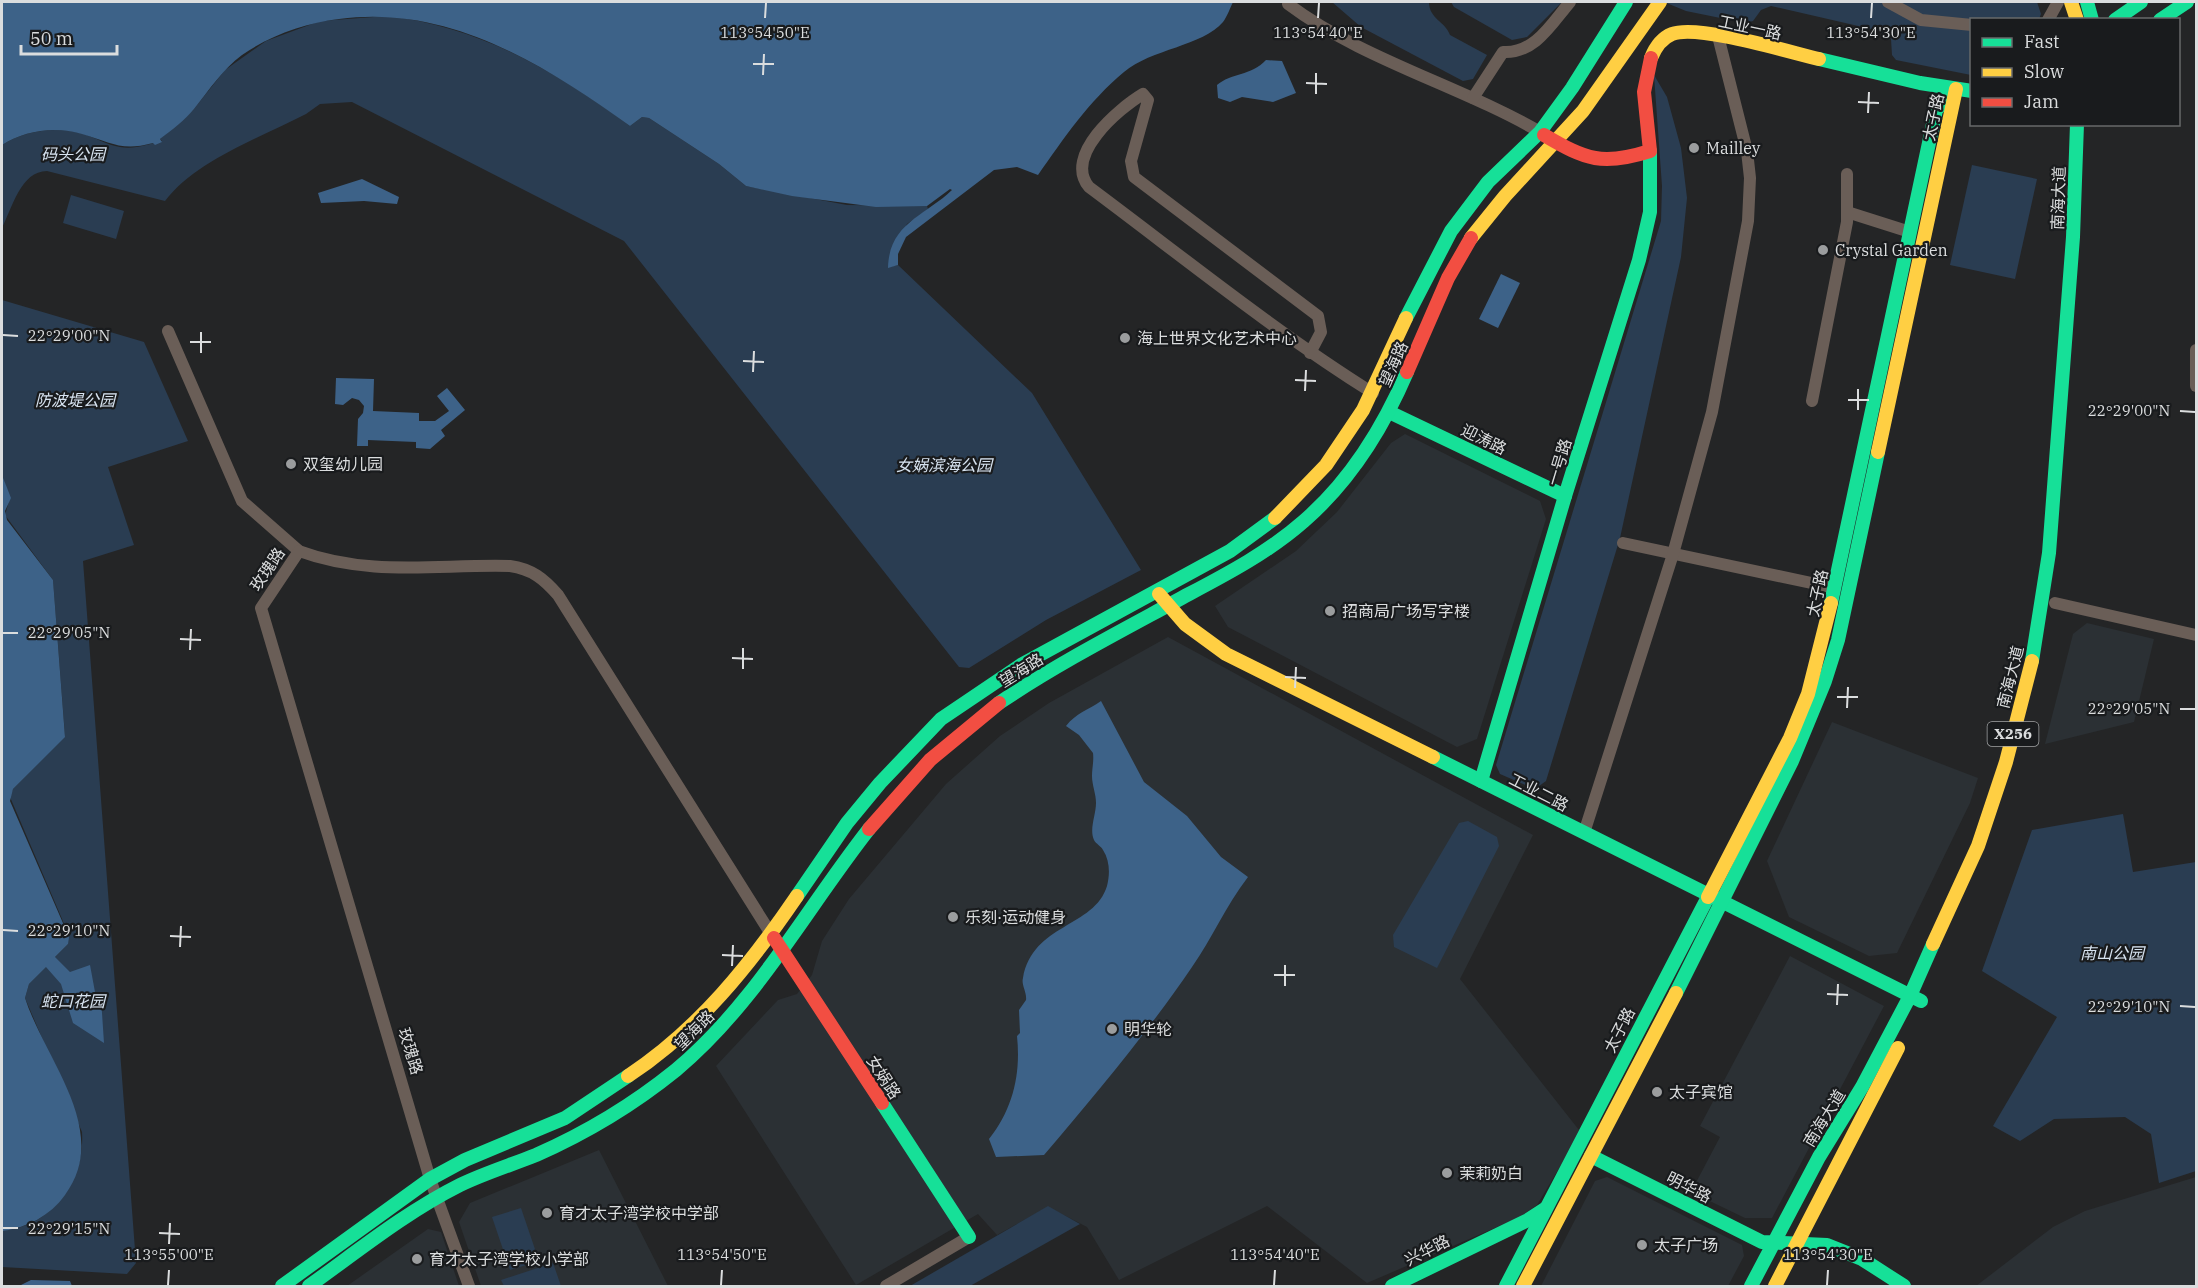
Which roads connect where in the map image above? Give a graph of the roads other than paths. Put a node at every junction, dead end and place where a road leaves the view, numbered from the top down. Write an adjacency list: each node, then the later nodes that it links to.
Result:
1 (1570, 2): 20 (street)
2 (1626, 2): 26 (main road, 望海路)
3 (1660, 2): 27 (main road, 望海路)
4 (1888, 2): 16 (street)
5 (2058, 2): 11 (street)
6 (2072, 2): 12 (main road)
7 (2087, 2): 13 (main road)
8 (2141, 2): 14 (main road)
9 (2187, 2): 15 (main road)
10 (1288, 4): 20 (street)
11 (2049, 18)
12 (2077, 18)
13 (2091, 18)
14 (2118, 18)
15 (2163, 18)
16 (1970, 25)
17 (1718, 36): 18 (main road, 工业一路); 28 (main road, 工业一路); 42 (street)
18 (1914, 81): 19 (main road, 工业一路); 22 (main road)
19 (1956, 89): 21 (main road); 22 (main road, 太子路); 23 (main road, 太子路)
20 (1473, 98): 26 (street)
21 (1970, 98): 23 (main road)
22 (1936, 110): 31 (main road, 太子路)
23 (1949, 122): 50 (main road, 太子路)
24 (2077, 126): 53 (main road, 南海大道 / X256)
25 (2090, 126): 45 (main road, 南海大道 / X256)
26 (1540, 132): 27 (main road); 36 (main road, 望海路)
27 (1556, 142): 28 (main road); 38 (main road, 望海路)
28 (1650, 151): 39 (main road, 一号路)
29 (1847, 174): 30 (street)
30 (1847, 212): 31 (street); 37 (street)
31 (1910, 232): 43 (main road, 太子路)
32 (168, 331): 41 (street)
33 (2196, 350): 35 (street)
34 (1310, 353): 34 (street); 36 (street)
35 (2196, 386)
36 (1373, 393): 44 (main road, 望海路)
37 (1812, 401)
38 (1389, 411): 39 (main road, 迎涛路); 46 (main road, 望海路)
39 (1565, 496): 48 (main road, 一号路)
40 (1623, 543): 42 (street)
41 (299, 551): 51 (street, 玫瑰路); 55 (street, 玫瑰路)
42 (1673, 554): 43 (street); 49 (street)
43 (1835, 588): 50 (main road, 太子路)
44 (1157, 592): 46 (main road, 工业二路); 51 (main road, 望海路)
45 (2055, 603): 47 (street); 53 (main road, 南海大道 / X256)
46 (1167, 606): 48 (main road, 工业二路); 52 (main road, 望海路)
47 (2196, 635)
48 (1481, 781): 49 (main road, 工业二路)
49 (1584, 833): 50 (main road, 工业二路)
50 (1714, 898): 53 (main road, 工业二路); 54 (main road, 太子路); 57 (main road, 太子路)
51 (771, 934): 52 (main road, 女娲路); 55 (main road, 望海路)
52 (783, 952): 56 (main road, 望海路); 58 (main road, 女娲路)
53 (1916, 999): 60 (main road, 南海大道 / X256); 61 (main road, 南海大道 / X256)
54 (1591, 1156): 61 (main road, 明华路); 69 (main road, 太子路)
55 (430, 1179): 56 (street); 63 (main road, 望海路)
56 (437, 1197): 64 (main road, 望海路); 65 (street)
57 (1546, 1208): 59 (main road, 兴华路); 62 (main road, 太子路)
58 (969, 1237): 66 (street)
59 (1477, 1243): 62 (main road, 兴华路); 67 (main road, 兴华路)
60 (1797, 1244): 61 (main road); 71 (main road, 南海大道 / X256); 72 (main road)
61 (1773, 1245): 70 (main road, 南海大道 / X256)
62 (1521, 1256): 68 (main road, 太子路)
63 (282, 1287)
64 (309, 1287)
65 (469, 1287)
66 (886, 1287)
67 (1392, 1287)
68 (1506, 1287)
69 (1524, 1287)
70 (1751, 1287)
71 (1775, 1287)
72 (1904, 1287)

